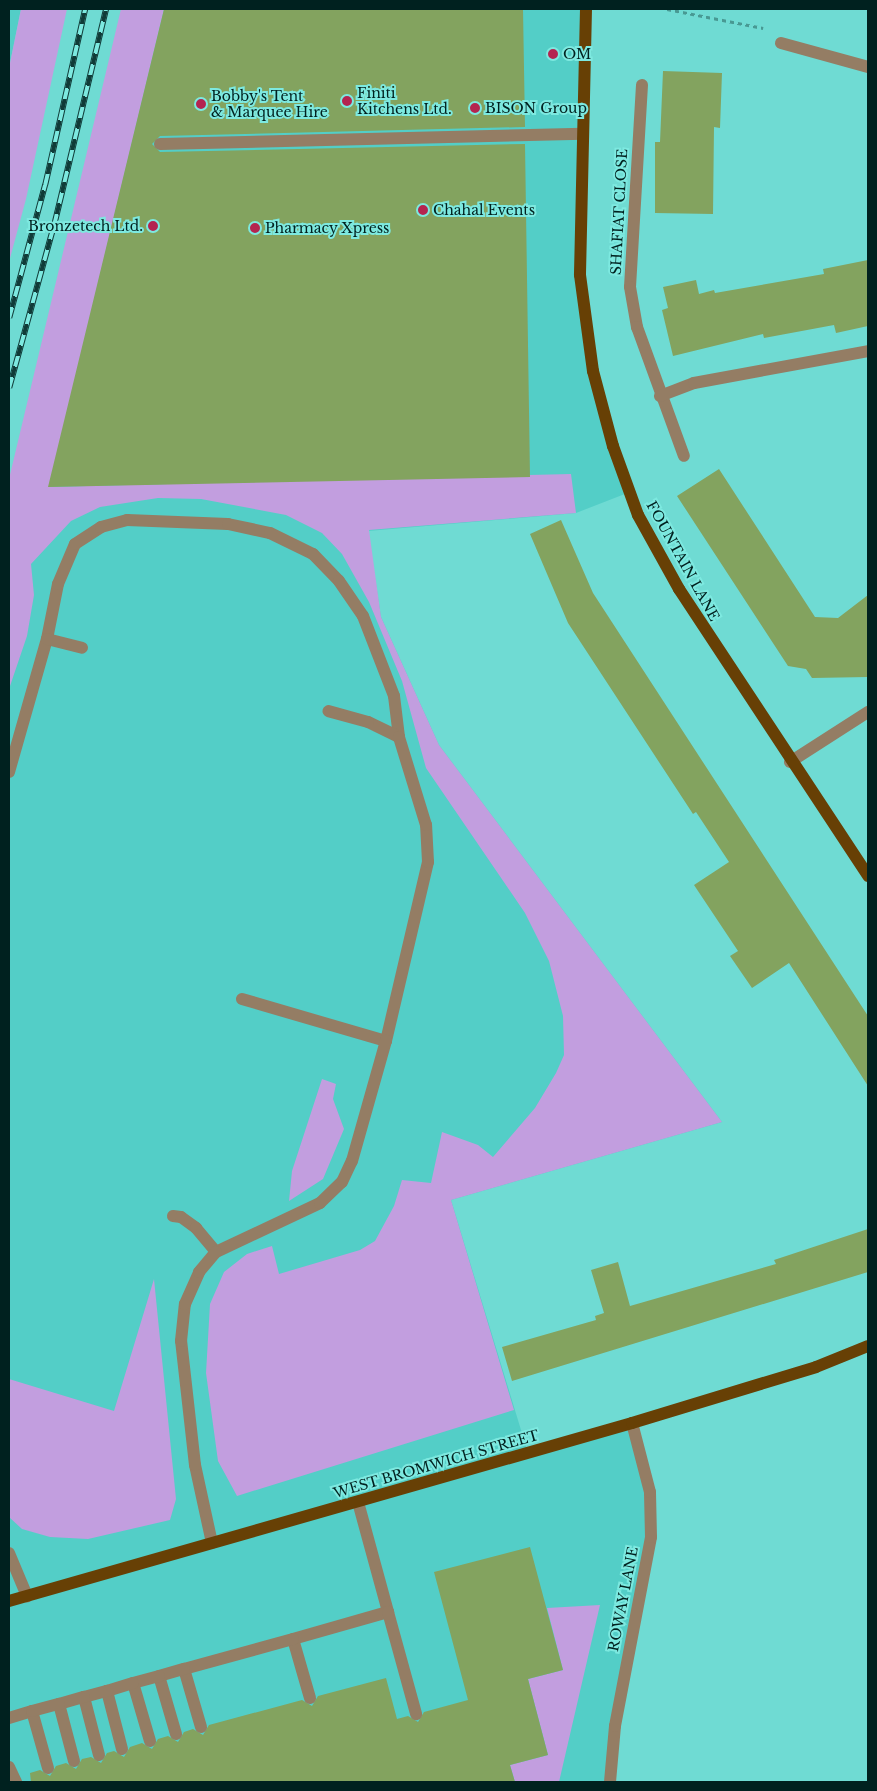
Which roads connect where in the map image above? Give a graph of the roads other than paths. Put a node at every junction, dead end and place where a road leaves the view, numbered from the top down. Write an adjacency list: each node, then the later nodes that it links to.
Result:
1 (586, 9): 5 (main road, FOUNTAIN LANE)
2 (781, 43): 3 (street)
3 (868, 67)
4 (642, 85): 8 (street, SHAFIAT CLOSE)
5 (583, 134): 6 (street); 15 (main road, FOUNTAIN LANE)
6 (160, 144)
7 (868, 351): 8 (street)
8 (660, 396): 9 (street, SHAFIAT CLOSE)
9 (684, 456)
10 (47, 639): 11 (street); 14 (street); 16 (street)
11 (82, 648)
12 (328, 711): 14 (street)
13 (868, 712): 15 (street)
14 (399, 737): 19 (street)
15 (790, 762): 17 (main road, FOUNTAIN LANE)
16 (9, 772)
17 (868, 876)
18 (242, 998): 19 (street)
19 (386, 1040): 21 (street)
20 (173, 1216): 21 (street)
21 (216, 1252): 25 (street)
22 (868, 1346): 23 (main road, WEST BROMWICH STREET)
23 (632, 1423): 24 (main road, WEST BROMWICH STREET); 50 (street, ROWAY LANE)
24 (358, 1502): 25 (main road, WEST BROMWICH STREET); 29 (street)
25 (212, 1543): 27 (main road, WEST BROMWICH STREET)
26 (9, 1553): 27 (street)
27 (27, 1596): 28 (main road, WEST BROMWICH STREET)
28 (9, 1602)
29 (388, 1612): 30 (street); 39 (street)
30 (293, 1639): 31 (street); 36 (street)
31 (184, 1669): 32 (street); 41 (street)
32 (159, 1676): 33 (street); 42 (street)
33 (133, 1683): 34 (street); 43 (street)
34 (106, 1691): 35 (street); 44 (street)
35 (84, 1697): 37 (street); 45 (street)
36 (310, 1698)
37 (59, 1704): 38 (street); 46 (street)
38 (32, 1711): 40 (street); 48 (street)
39 (416, 1714)
40 (9, 1718)
41 (202, 1727)
42 (176, 1734)
43 (150, 1741)
44 (122, 1749)
45 (99, 1755)
46 (74, 1761)
47 (9, 1767): 49 (street)
48 (48, 1768)
49 (16, 1782)
50 (610, 1782)

